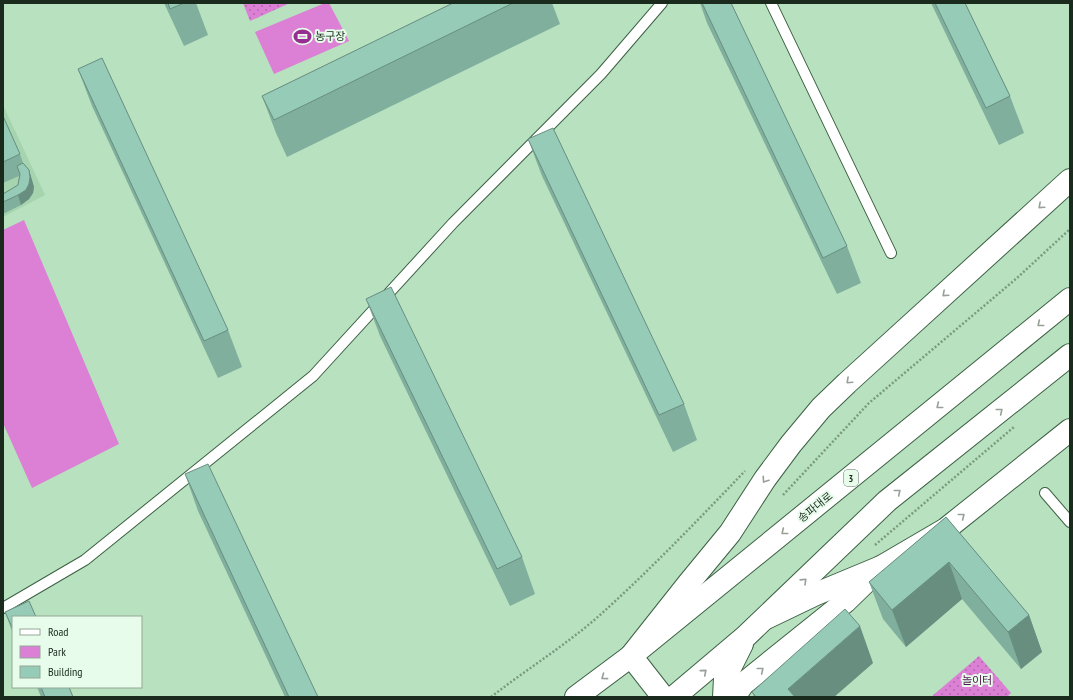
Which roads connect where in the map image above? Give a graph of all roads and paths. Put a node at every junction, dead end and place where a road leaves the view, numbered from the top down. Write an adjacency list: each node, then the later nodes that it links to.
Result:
1 (662, 3): 16 (lane)
2 (771, 3): 5 (lane)
3 (1070, 180): 19 (main road, one-way to 19)
4 (1070, 229): 12 (path)
5 (891, 253)
6 (1070, 299): 19 (main road, 송파대로 / 3, one-way to 19)
7 (1070, 355): 17 (main road, one-way to 7)
8 (1019, 423): 14 (path)
9 (1070, 430): 15 (main road, one-way to 9)
10 (745, 470): 20 (path)
11 (1045, 492): 13 (lane)
12 (783, 495)
13 (1070, 522)
14 (875, 545)
15 (881, 567): 17 (main road); 25 (main road, one-way to 15)
16 (3, 608)
17 (766, 618): 18 (main road)
18 (745, 637): 23 (main road, one-way to 18); 24 (main road)
19 (631, 656): 21 (main road, 송파대로 / 3, one-way to 21); 22 (main road)
20 (491, 697)
21 (576, 697)
22 (663, 697)
23 (674, 697)
24 (724, 697)
25 (734, 697)

